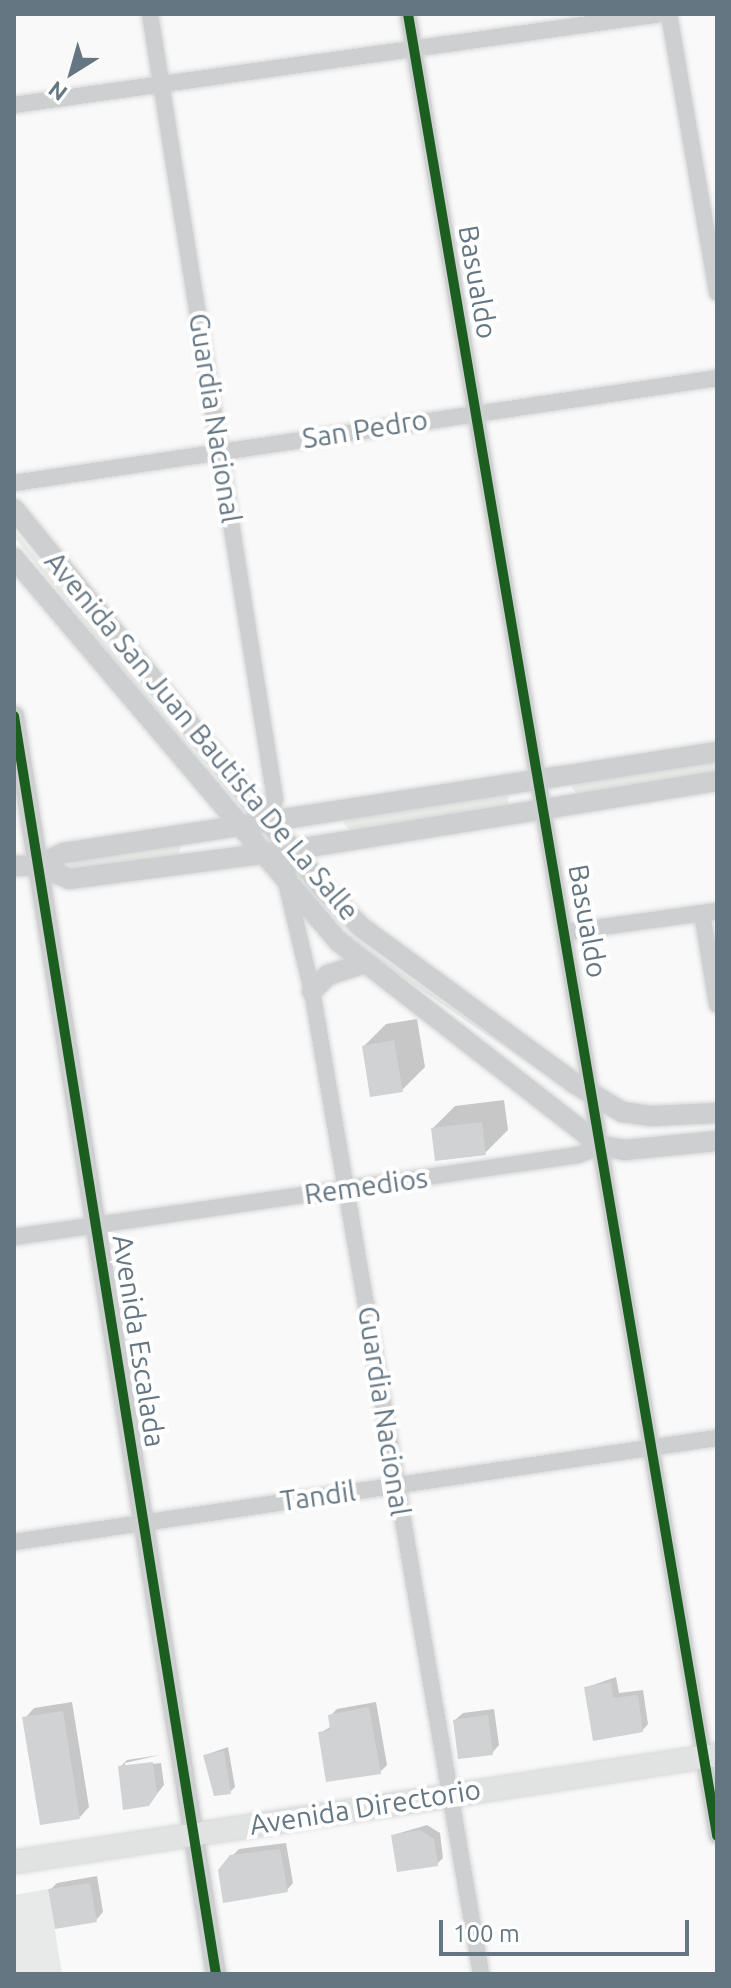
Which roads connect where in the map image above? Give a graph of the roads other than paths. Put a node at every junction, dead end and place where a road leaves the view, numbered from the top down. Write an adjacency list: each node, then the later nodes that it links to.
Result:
1 (150, 14): 6 (street, Guardia Nacional)
2 (408, 14): 5 (street, Basualdo)
3 (661, 14): 5 (street)
4 (669, 14): 8 (street)
5 (414, 48): 6 (street); 10 (street, Basualdo)
6 (162, 83): 7 (street); 11 (street, Guardia Nacional)
7 (14, 105)
8 (717, 293)
9 (717, 378): 10 (street, San Pedro)
10 (475, 413): 11 (street, San Pedro); 17 (street, Basualdo)
11 (221, 451): 12 (street, San Pedro); 20 (street, Guardia Nacional)
12 (14, 483)
13 (14, 509): 20 (street, Avenida San Juan Bautista De La Salle)
14 (14, 558): 21 (street, Avenida San Juan Bautista De La Salle)
15 (14, 716): 24 (street, Avenida Escalada)
16 (717, 752): 17 (street)
17 (539, 780): 19 (street, Basualdo); 20 (street)
18 (717, 781): 19 (street)
19 (544, 808): 22 (street); 28 (street, Basualdo)
20 (268, 822): 21 (street); 22 (street, Avenida San Juan Bautista De La Salle)
21 (237, 825): 23 (street, Avenida San Juan Bautista De La Salle); 24 (street)
22 (291, 850): 23 (street); 26 (street, Guardia Nacional); 32 (street, Avenida San Juan Bautista De La Salle)
23 (260, 852): 24 (street); 26 (street, Avenida San Juan Bautista De La Salle)
24 (38, 865): 25 (street); 37 (street, Avenida Escalada)
25 (14, 866)
26 (286, 882): 29 (street, Avenida San Juan Bautista De La Salle); 30 (street, Guardia Nacional)
27 (710, 912): 28 (street); 31 (street)
28 (567, 932): 32 (street, Basualdo)
29 (365, 963): 30 (street); 35 (street, Avenida San Juan Bautista De La Salle)
30 (312, 991): 36 (street, Guardia Nacional)
31 (717, 1005)
32 (593, 1096): 33 (street); 35 (street, Basualdo)
33 (717, 1113)
34 (717, 1141): 35 (street, Remedios)
35 (601, 1146): 36 (street, Remedios); 40 (street, Basualdo)
36 (347, 1189): 37 (street, Remedios); 41 (street, Guardia Nacional)
37 (96, 1224): 38 (street, Remedios); 42 (street, Avenida Escalada)
38 (14, 1237)
39 (717, 1438): 40 (street, Tandil)
40 (652, 1447): 41 (street, Tandil); 44 (street, Basualdo)
41 (396, 1485): 42 (street, Tandil); 45 (street, Guardia Nacional)
42 (143, 1522): 43 (street, Tandil); 46 (street, Avenida Escalada)
43 (14, 1542)
44 (710, 1756): 45 (main road, Avenida Directorio); 47 (street, Basualdo)
45 (449, 1793): 46 (main road, Avenida Directorio); 50 (street, Guardia Nacional)
46 (192, 1834): 48 (main road, Avenida Directorio); 49 (street, Avenida Escalada)
47 (717, 1836)
48 (14, 1862)
49 (216, 1974)
50 (481, 1974)

